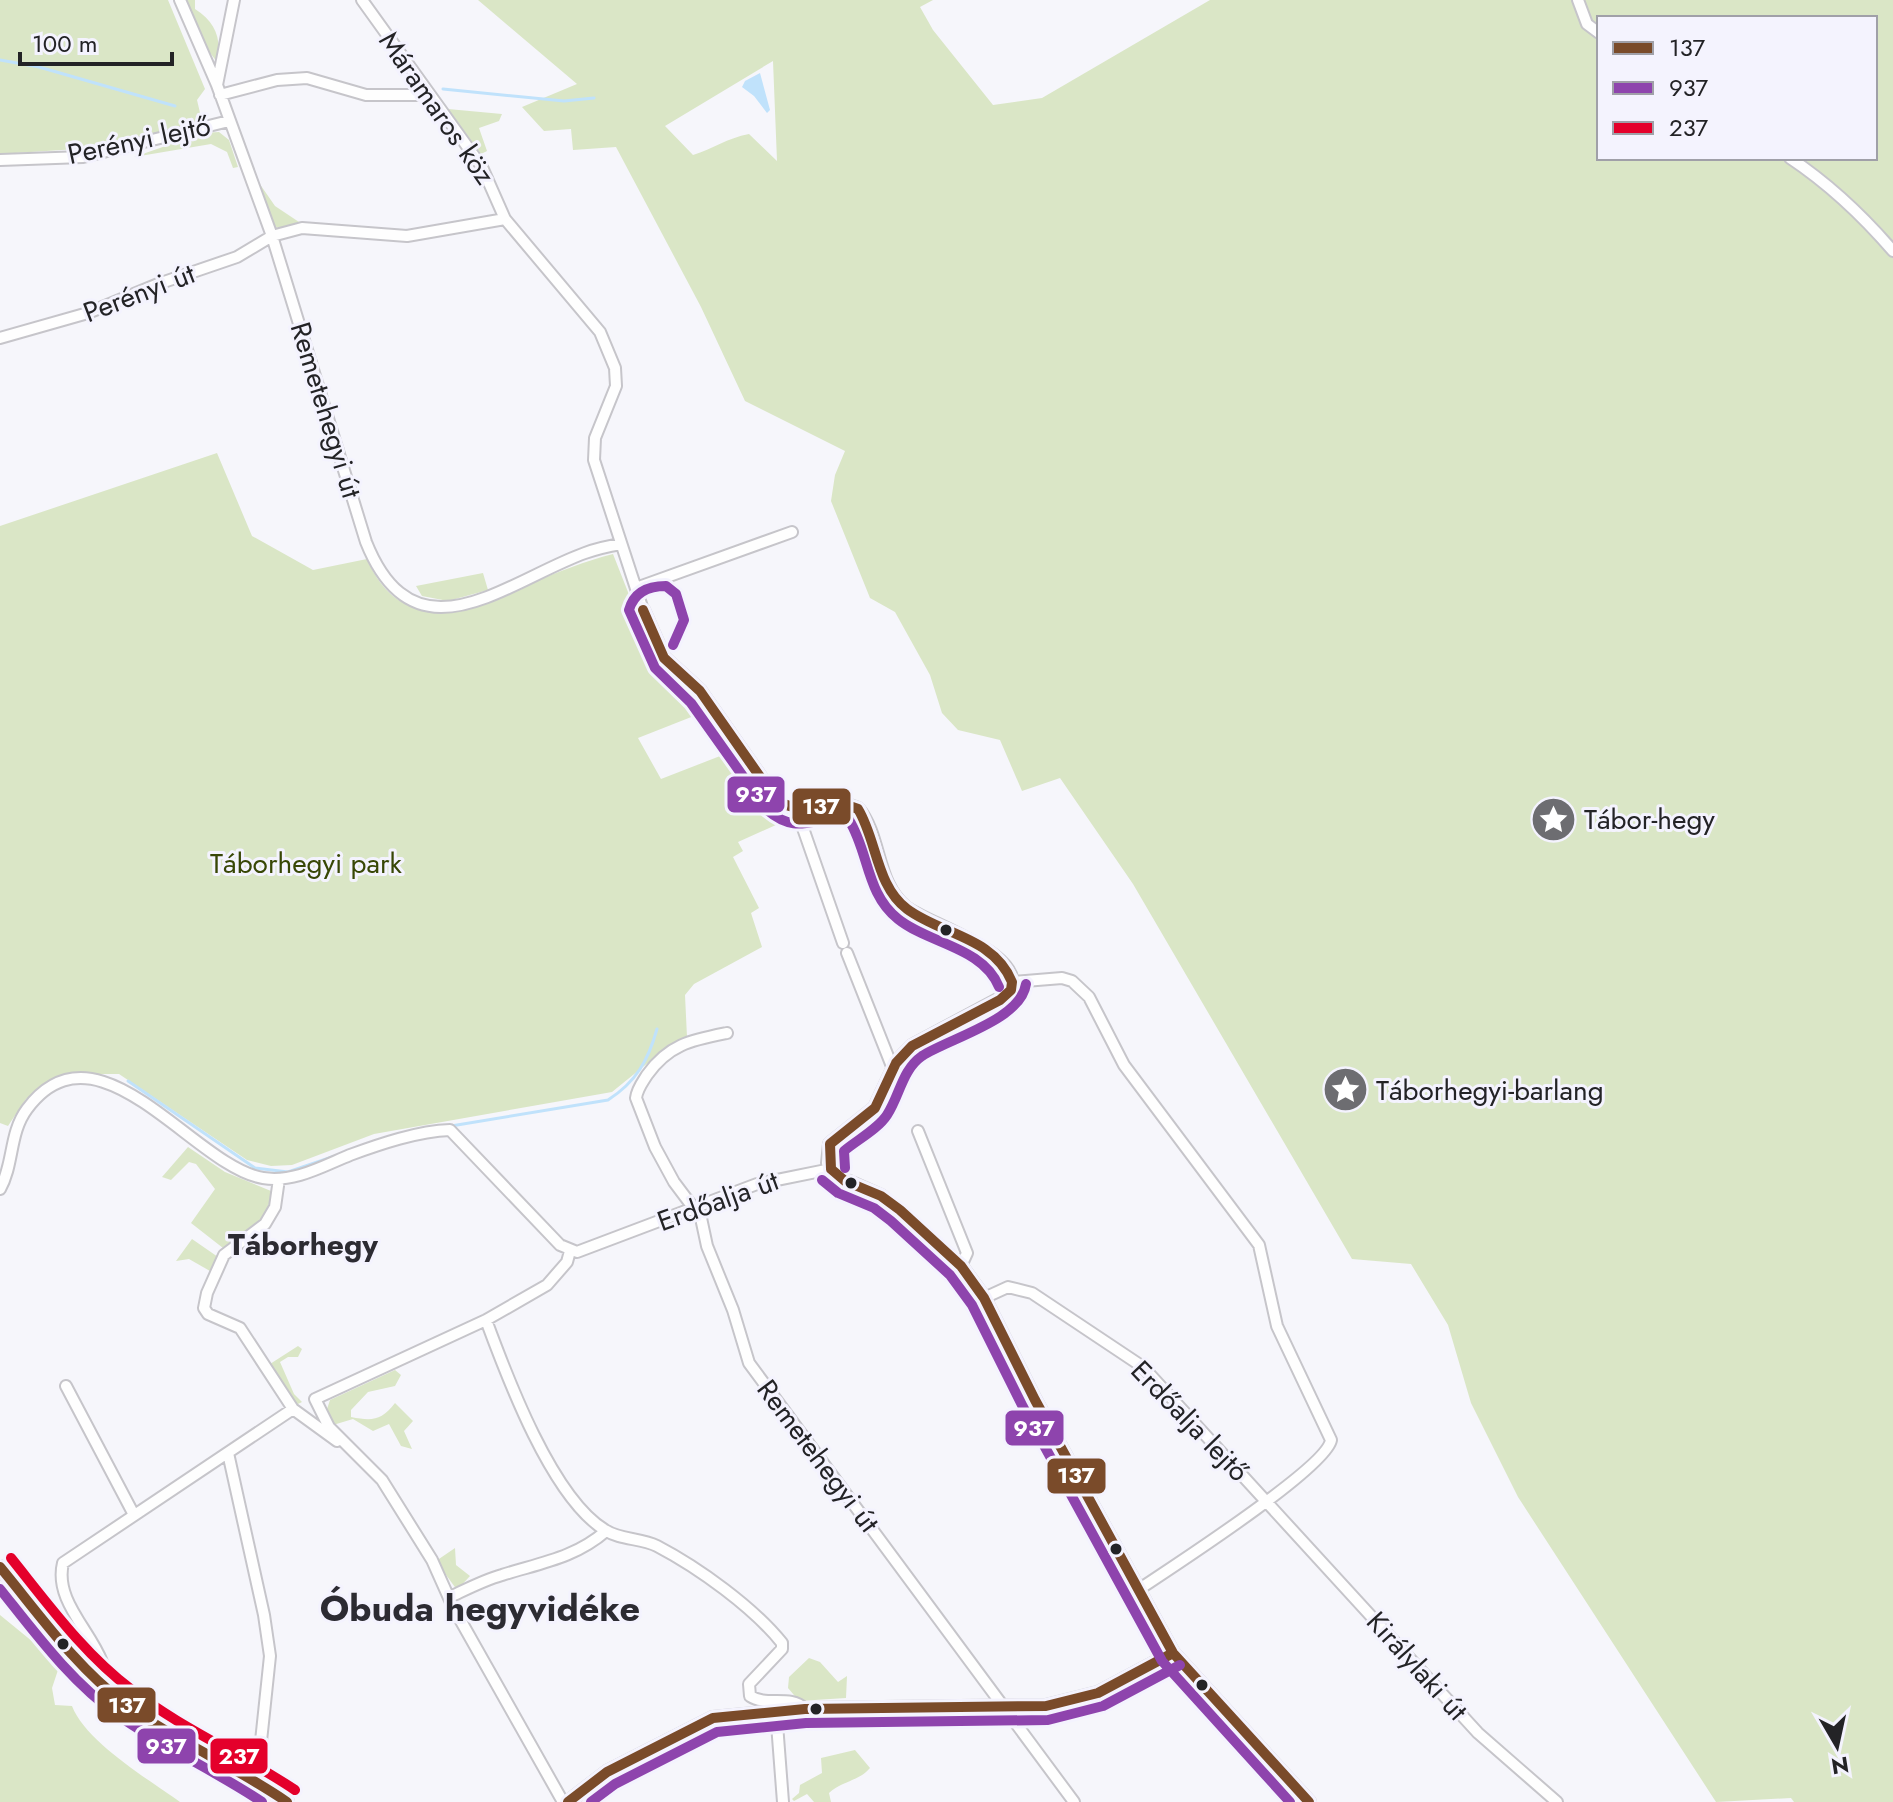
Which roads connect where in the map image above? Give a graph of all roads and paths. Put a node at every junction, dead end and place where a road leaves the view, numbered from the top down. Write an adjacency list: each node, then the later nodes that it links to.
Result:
1 (180, 0): 6 (street, Remetehegyi út)
2 (234, 0): 6 (street)
3 (362, 0): 7 (street, Máramaros köz)
4 (1578, 0): 5 (street)
5 (1597, 32)
6 (218, 90): 7 (street); 8 (street, Remetehegyi út)
7 (430, 95): 11 (street, Máramaros köz)
8 (229, 121): 9 (street, Perényi lejtő); 12 (street, Remetehegyi út)
9 (0, 160)
10 (1793, 160): 13 (street)
11 (505, 219): 12 (street); 16 (street, Máramaros köz)
12 (272, 236): 14 (street, Perényi út); 16 (street, Remetehegyi út)
13 (1893, 251)
14 (0, 338)
15 (792, 532): 17 (street)
16 (621, 544): 17 (street, Máramaros köz)
17 (636, 588): 18 (street, Máramaros köz)
18 (643, 610): 19 (street)
19 (797, 811): 20 (street); 22 (street)
20 (1012, 982): 22 (street); 36 (street)
21 (727, 1033): 27 (street, Remetehegyi út)
22 (893, 1069): 24 (street)
23 (918, 1131): 29 (street)
24 (831, 1169): 27 (street, Erdőalja út); 29 (street)
25 (279, 1179): 26 (street); 28 (street); 33 (street)
26 (0, 1189)
27 (694, 1207): 28 (street, Erdőalja út); 46 (street, Remetehegyi út)
28 (570, 1251): 31 (street)
29 (961, 1266): 30 (street)
30 (984, 1298): 37 (street, Erdőalja lejtő); 42 (street)
31 (486, 1320): 34 (street); 40 (street)
32 (66, 1386): 38 (street)
33 (293, 1409): 34 (street); 35 (street)
34 (346, 1447): 43 (street)
35 (228, 1453): 38 (street); 49 (street)
36 (1283, 1489): 37 (street); 39 (street)
37 (1266, 1502): 39 (street, Királylaki út); 42 (street)
38 (133, 1513): 45 (street)
39 (1284, 1522): 55 (street, Királylaki út)
40 (606, 1531): 43 (street); 47 (street)
41 (0, 1567): 45 (street)
42 (1141, 1588): 44 (street)
43 (450, 1597): 51 (street)
44 (1173, 1653): 46 (street); 54 (street)
45 (96, 1678): 49 (street)
46 (1002, 1707): 47 (street); 53 (street, Remetehegyi út)
47 (805, 1709): 48 (street)
48 (776, 1711): 51 (street); 52 (street)
49 (250, 1775): 50 (street)
50 (287, 1802)
51 (566, 1802)
52 (783, 1802)
53 (1074, 1802)
54 (1309, 1802)
55 (1557, 1802)

